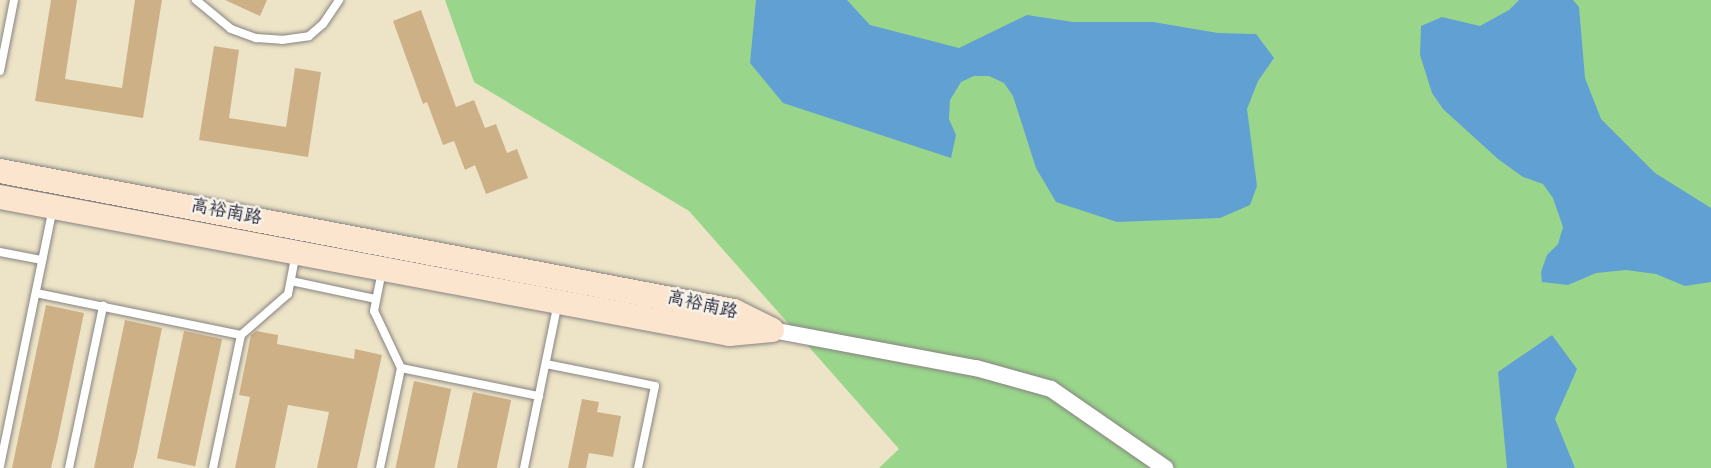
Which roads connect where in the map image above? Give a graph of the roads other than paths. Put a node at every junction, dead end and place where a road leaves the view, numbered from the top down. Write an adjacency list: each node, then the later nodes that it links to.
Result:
1 (15, 0): 4 (lane)
2 (196, 0): 3 (lane)
3 (339, 0)
4 (0, 71)
5 (0, 171): 17 (street, 高裕南路)
6 (0, 197): 7 (street, 高裕南路)
7 (53, 207): 9 (street, 高裕南路); 10 (lane)
8 (0, 252): 10 (lane)
9 (297, 253): 11 (street, 高裕南路); 12 (lane)
10 (42, 260): 13 (lane)
11 (383, 269): 14 (lane); 15 (street, 高裕南路)
12 (291, 281): 14 (lane); 18 (lane)
13 (36, 293): 16 (lane); 22 (lane)
14 (376, 298): 20 (lane)
15 (558, 302): 17 (street, 高裕南路); 19 (lane)
16 (103, 306): 18 (lane); 24 (lane)
17 (772, 330): 29 (street)
18 (241, 335): 25 (lane)
19 (546, 364): 21 (lane); 28 (lane)
20 (401, 368): 21 (lane); 26 (lane)
21 (539, 396): 27 (lane)
22 (2, 450): 23 (lane)
23 (0, 466)
24 (69, 468)
25 (213, 468)
26 (380, 468)
27 (524, 468)
28 (638, 468)
29 (1165, 468)

